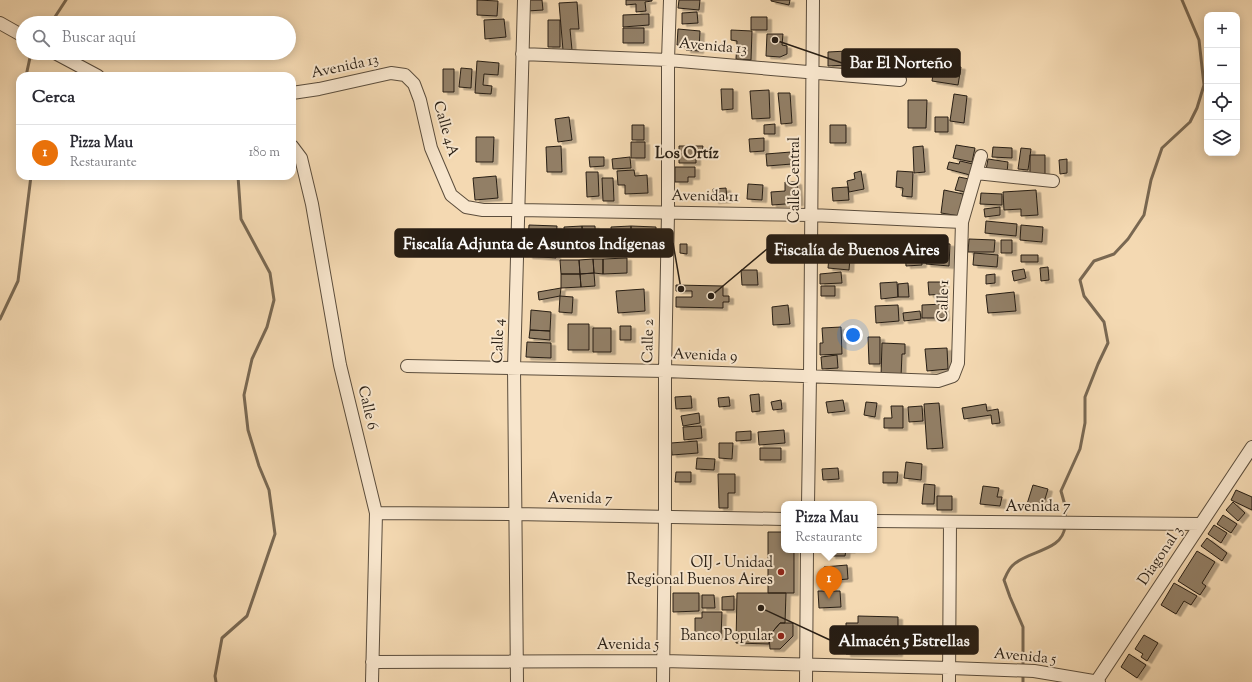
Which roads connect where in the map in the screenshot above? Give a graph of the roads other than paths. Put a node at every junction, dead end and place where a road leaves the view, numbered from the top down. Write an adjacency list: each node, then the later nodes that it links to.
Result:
1 (524, 0): 6 (street, Calle 4)
2 (670, 0): 8 (street, Calle 2)
3 (813, 0): 9 (street, Calle Central)
4 (0, 23): 5 (street)
5 (16, 32)
6 (522, 54): 8 (street, Avenida 13); 19 (street, Calle 4)
7 (68, 60): 10 (street)
8 (668, 60): 9 (street, Avenida 13); 20 (street, Calle 2)
9 (812, 71): 12 (street, Avenida 13); 21 (street, Calle Central)
10 (91, 72)
11 (405, 75): 13 (street, Avenida 13); 18 (street, Calle 4A)
12 (900, 80)
13 (296, 92)
14 (296, 151): 30 (street, Calle 6)
15 (981, 156): 16 (street, Calle 1)
16 (976, 173): 17 (street); 22 (street, Calle 1)
17 (1053, 181)
18 (451, 195): 19 (street, Avenida 11)
19 (518, 210): 20 (street, Avenida 11); 24 (street, Calle 4)
20 (668, 213): 21 (street, Avenida 11); 25 (street, Calle 2)
21 (811, 215): 22 (street, Avenida 11); 26 (street, Calle Central)
22 (962, 222): 27 (street, Calle 1)
23 (407, 366): 24 (street, Avenida 9)
24 (514, 368): 25 (street, Avenida 9); 31 (street, Calle 4)
25 (665, 371): 26 (street, Avenida 9); 32 (street, Calle 2)
26 (810, 376): 27 (street, Avenida 9); 29 (street, Calle Central)
27 (953, 376)
28 (1252, 447): 36 (street, Diagonal 3)
29 (808, 501)
30 (376, 514): 31 (street, Avenida 7); 40 (street, Calle 6)
31 (515, 514): 32 (street, Avenida 7); 38 (street, Calle 4)
32 (665, 516): 33 (street, Avenida 7); 39 (street, Calle 2)
33 (781, 519)
34 (877, 520): 35 (street, Avenida 7)
35 (950, 522): 36 (street, Avenida 7); 42 (street)
36 (1201, 524): 48 (street, Diagonal 3)
37 (807, 553): 41 (street)
38 (517, 661): 39 (street, Avenida 5); 40 (street, Avenida 5); 44 (street, Calle 4)
39 (663, 661): 41 (street, Avenida 5); 45 (street, Calle 2)
40 (372, 662): 43 (street, Calle 6)
41 (806, 664): 42 (street, Avenida 5); 46 (street)
42 (950, 668): 47 (street); 48 (street, Avenida 5)
43 (372, 682)
44 (517, 682)
45 (663, 682)
46 (806, 682)
47 (950, 682)
48 (1097, 682)

